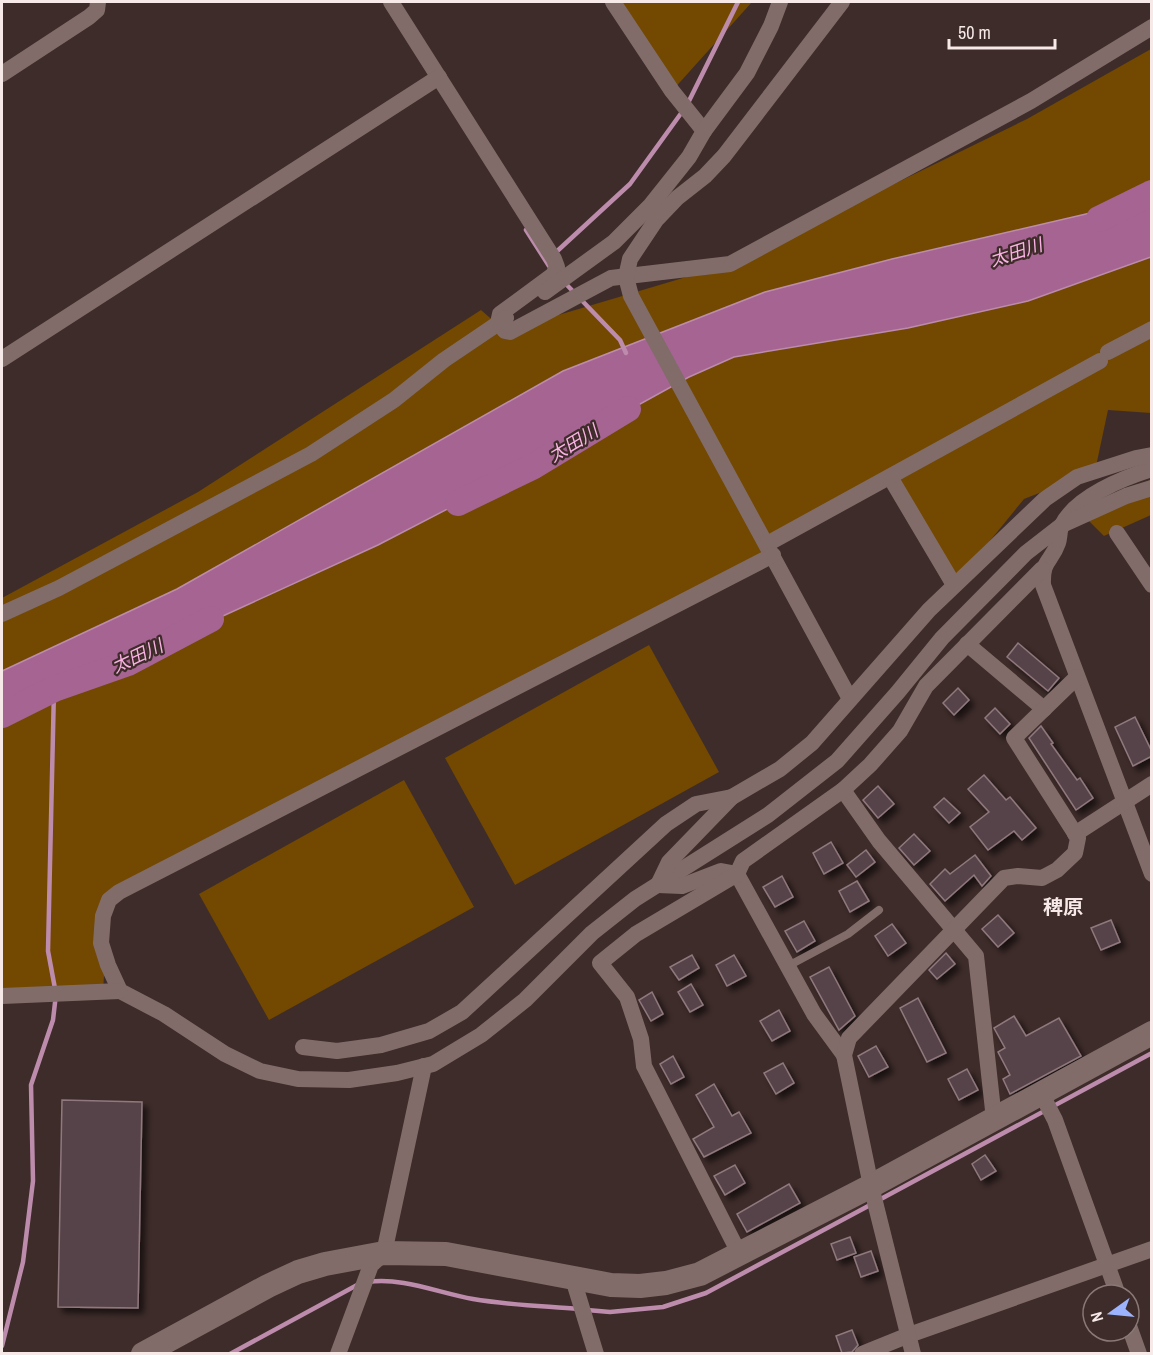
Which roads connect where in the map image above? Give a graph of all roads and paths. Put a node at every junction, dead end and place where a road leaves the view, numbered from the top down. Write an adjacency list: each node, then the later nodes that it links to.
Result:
1 (98, 2): 7 (street)
2 (391, 2): 8 (street)
3 (613, 2): 9 (street)
4 (780, 2): 9 (street)
5 (842, 2): 10 (street)
6 (1152, 27): 10 (street)
7 (2, 74)
8 (439, 77): 11 (street); 13 (street)
9 (704, 131): 11 (street)
10 (626, 277): 11 (street); 20 (street)
11 (498, 323): 24 (street)
12 (1152, 329): 16 (street)
13 (2, 359)
14 (1152, 455): 22 (street)
15 (1152, 470): 18 (street)
16 (890, 477): 20 (street); 22 (street)
17 (1152, 488): 18 (street)
18 (1062, 525): 21 (street); 36 (street)
19 (1117, 533): 23 (street)
20 (767, 544): 27 (street); 40 (street)
21 (1042, 569): 25 (street); 26 (street)
22 (954, 585): 27 (street)
23 (1152, 585)
24 (2, 614)
25 (967, 644): 28 (street); 30 (street)
26 (1077, 677): 28 (street); 32 (street)
27 (850, 699): 31 (street)
28 (1044, 709): 33 (street)
29 (1152, 784): 32 (street)
30 (843, 790): 34 (street); 38 (street)
31 (732, 797): 36 (street); 43 (street)
32 (1125, 802): 33 (street); 35 (street)
33 (1075, 834): 38 (street)
34 (737, 874): 36 (street); 39 (street); 51 (street)
35 (1152, 874)
36 (658, 885): 45 (street)
37 (879, 910): 39 (lane)
38 (954, 929): 44 (street); 47 (street)
39 (788, 966): 44 (street)
40 (120, 991): 41 (street); 45 (street)
41 (2, 996)
42 (1152, 1033): 46 (street)
43 (303, 1047)
44 (844, 1055): 48 (street)
45 (424, 1066): 50 (street)
46 (1041, 1093): 47 (street); 52 (street)
47 (994, 1119): 48 (street)
48 (871, 1186): 51 (street); 55 (street)
49 (1152, 1250): 52 (street)
50 (384, 1253): 53 (street); 56 (street); 58 (street)
51 (740, 1255): 53 (street)
52 (1108, 1266): 54 (street); 55 (street)
53 (573, 1279): 59 (street)
54 (1114, 1283)
55 (909, 1335): 60 (street); 61 (street)
56 (161, 1348): 57 (street)
57 (143, 1353)
58 (338, 1353)
59 (596, 1353)
60 (862, 1353)
61 (913, 1353)

